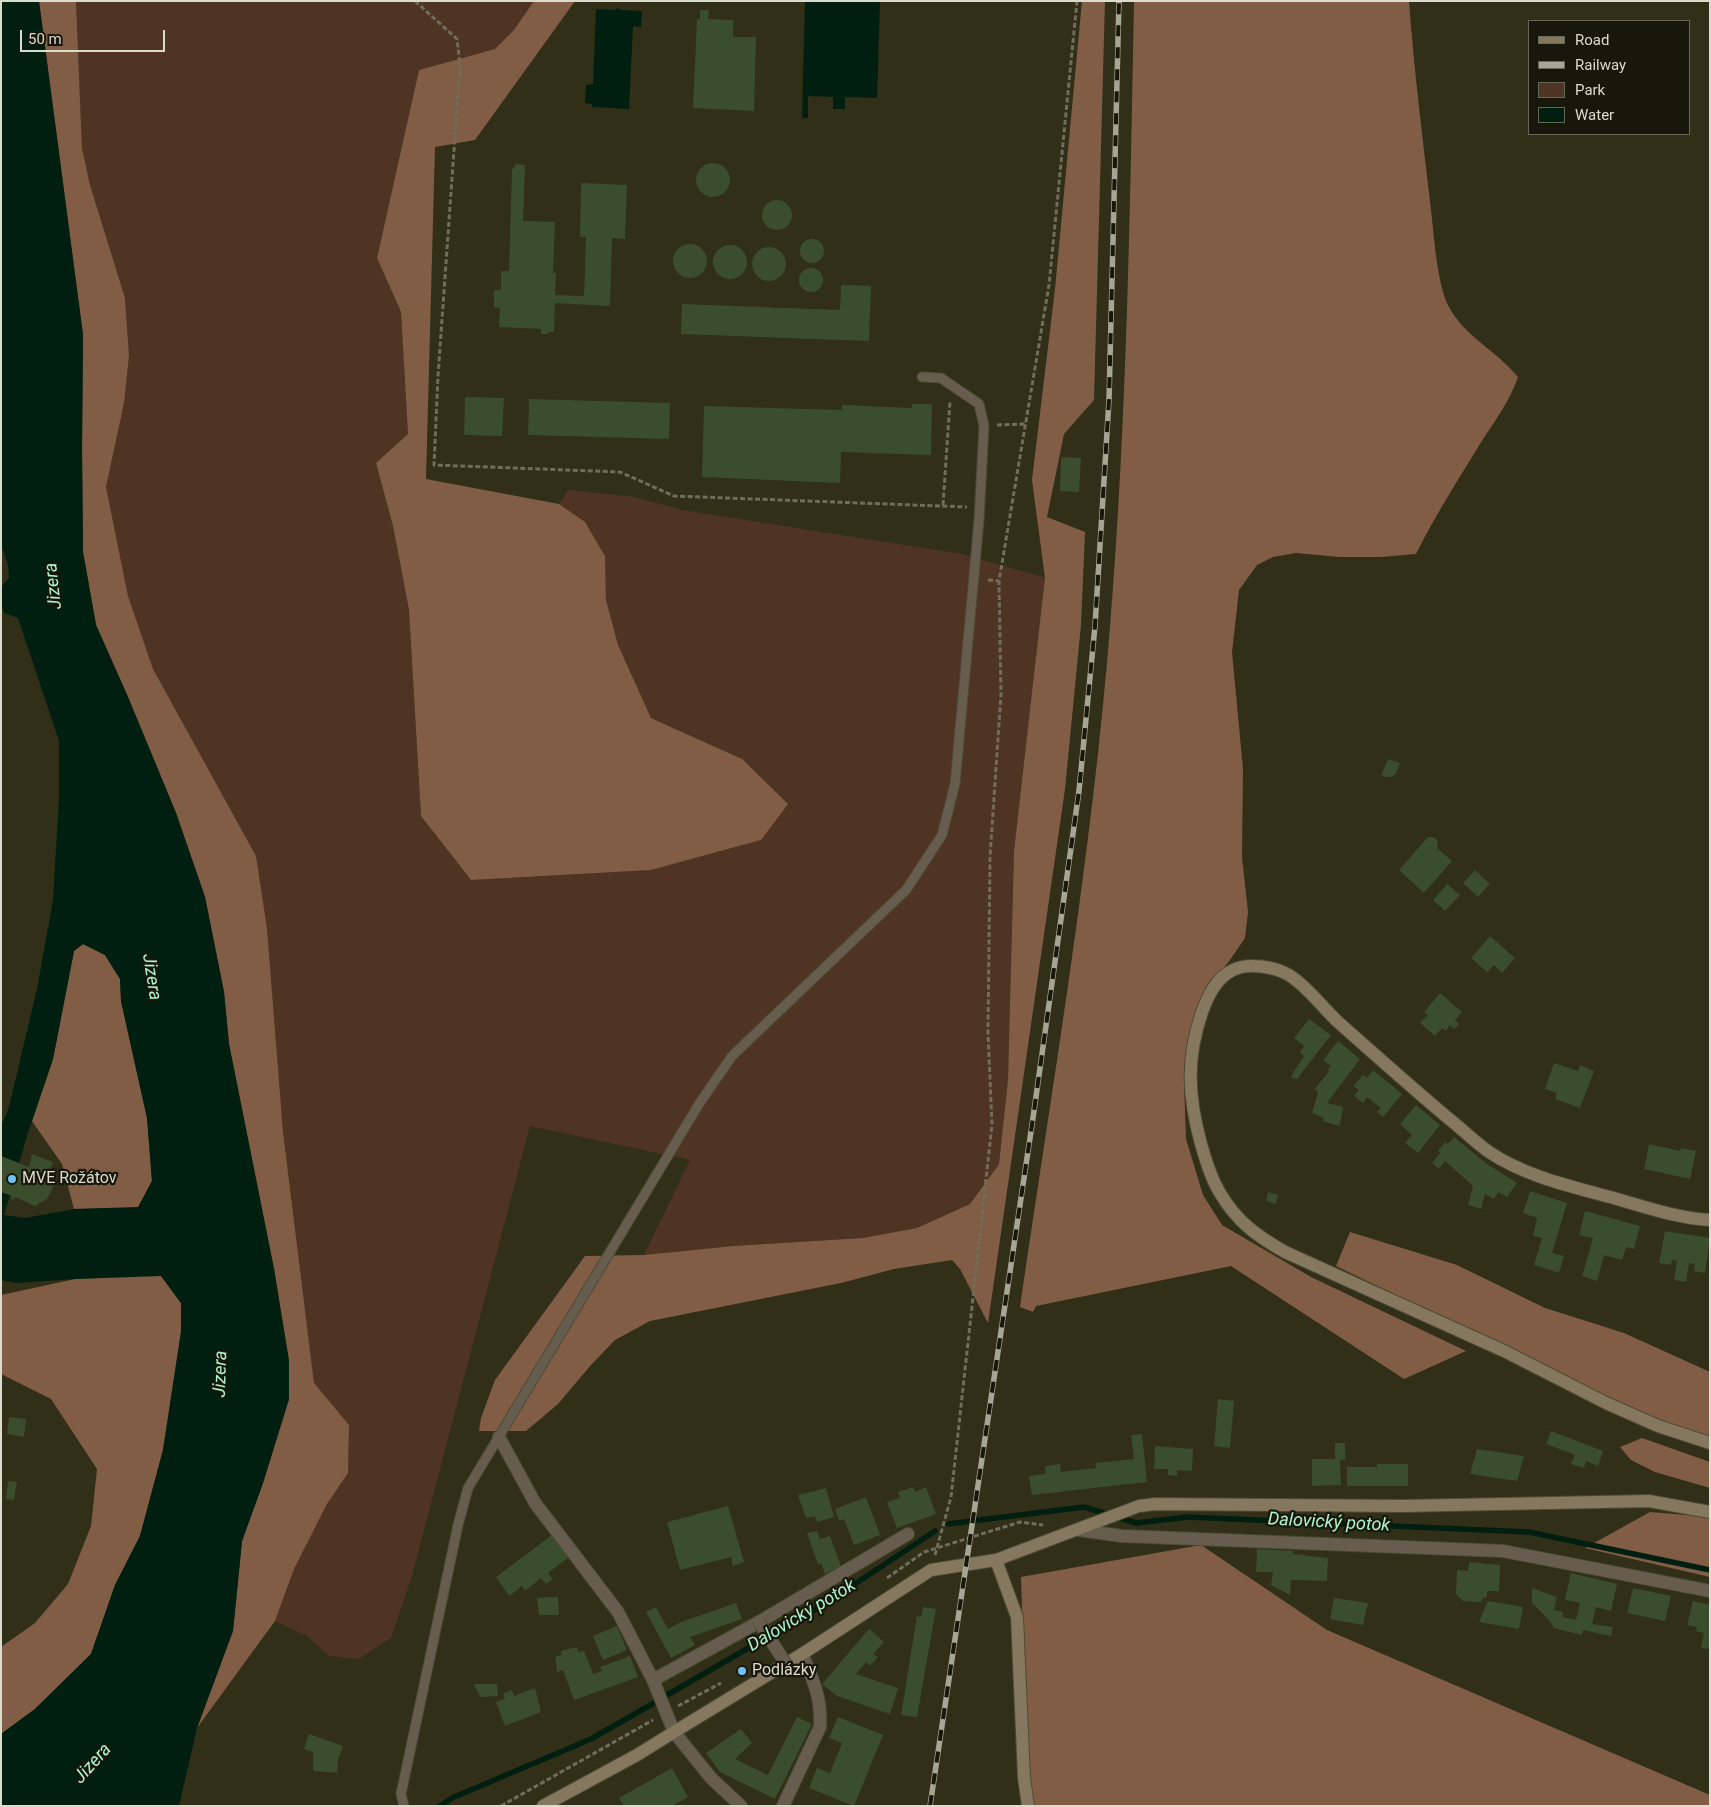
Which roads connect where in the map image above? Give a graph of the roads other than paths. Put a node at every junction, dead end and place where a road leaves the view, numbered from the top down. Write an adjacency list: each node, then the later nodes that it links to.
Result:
1 (922, 377): 3 (lane)
2 (1710, 1220): 4 (main road)
3 (499, 1437): 13 (street); 15 (lane)
4 (1710, 1443)
5 (1710, 1512): 6 (main road)
6 (1079, 1530): 8 (main road); 9 (street)
7 (908, 1534): 10 (street)
8 (996, 1560): 11 (main road); 19 (main road)
9 (1710, 1591)
10 (759, 1622): 12 (street, bridge); 13 (street)
11 (802, 1654): 12 (main road); 18 (street)
12 (786, 1664): 14 (main road)
13 (653, 1680): 14 (street)
14 (674, 1732): 16 (main road); 17 (street)
15 (404, 1806)
16 (544, 1806)
17 (741, 1806)
18 (783, 1806)
19 (1028, 1806)

